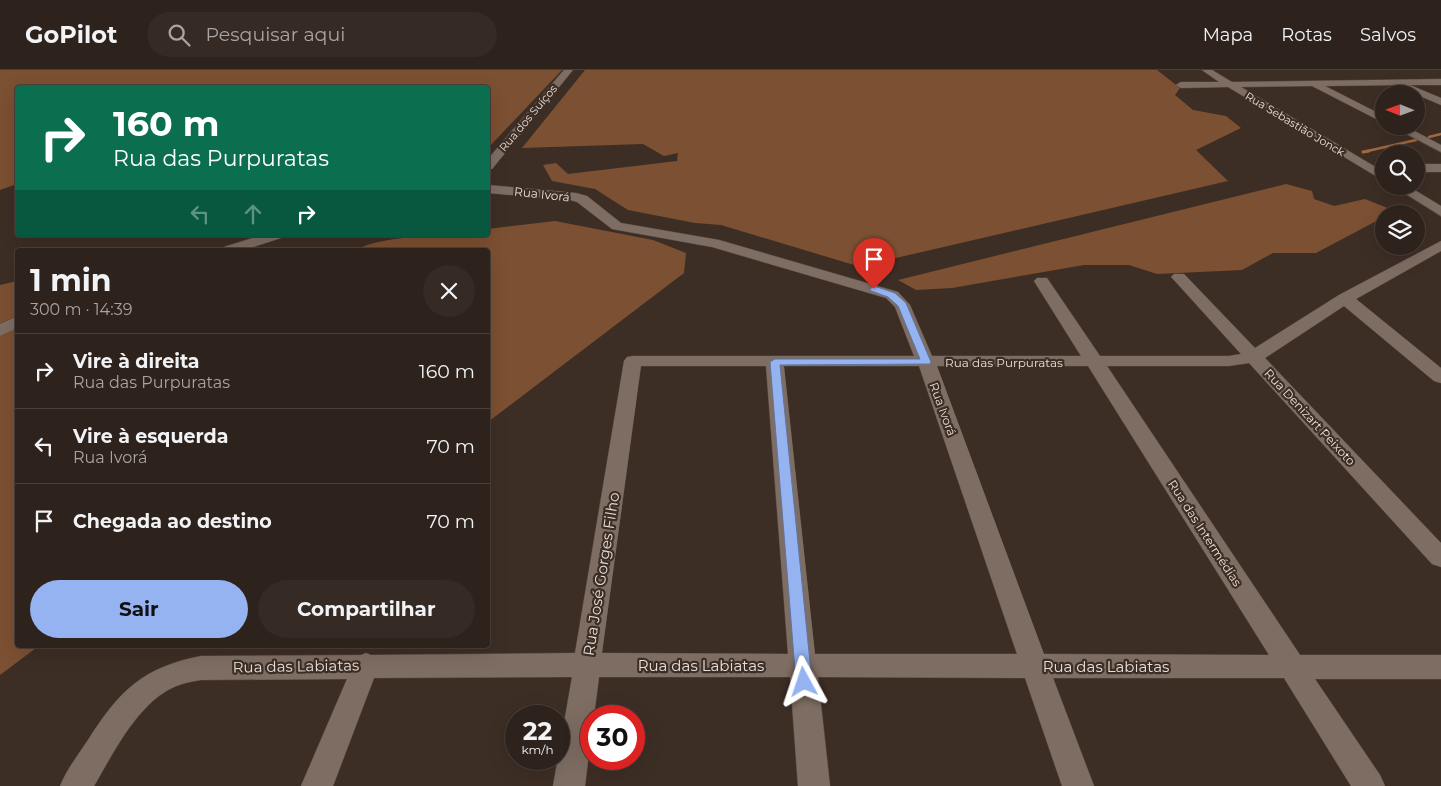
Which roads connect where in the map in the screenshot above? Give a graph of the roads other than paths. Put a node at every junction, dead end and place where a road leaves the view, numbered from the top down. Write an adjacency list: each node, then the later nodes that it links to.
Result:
1 (569, 70): 13 (street, Rua dos Suíços)
2 (1206, 70): 6 (street, Rua Sebastião Jonck)
3 (1296, 74): 7 (street)
4 (1441, 82): 5 (street)
5 (1397, 83): 7 (street); 9 (street)
6 (1230, 84): 7 (street); 8 (street); 14 (street, Rua Sebastião Jonck)
7 (1314, 84): 10 (street)
8 (1180, 85)
9 (1441, 102)
10 (1375, 115)
11 (1414, 135): 12 (street)
12 (1441, 149)
13 (490, 164)
14 (1369, 168): 15 (street); 18 (street, Rua Sebastião Jonck)
15 (1375, 168)
16 (1425, 168): 17 (street)
17 (1441, 168)
18 (1375, 172)
19 (490, 189): 33 (street, Rua Ivorá)
20 (1414, 195): 21 (street)
21 (1441, 212)
22 (270, 237): 24 (street)
23 (1441, 245): 27 (street)
24 (235, 248)
25 (1179, 277): 30 (street, Rua Denizart Peixoto)
26 (1042, 281): 34 (street, Rua das Intermédias)
27 (1345, 298): 30 (street); 35 (street)
28 (15, 323): 29 (street)
29 (0, 331)
30 (1254, 357): 34 (street, Rua das Purpuratas); 36 (street, Rua Denizart Peixoto)
31 (633, 362): 32 (street, Rua das Purpuratas); 38 (street, Rua José Gorges Filho)
32 (775, 362): 33 (street, Rua das Purpuratas); 39 (street)
33 (926, 362): 34 (street, Rua das Purpuratas); 40 (street, Rua Ivorá)
34 (1095, 362): 41 (street, Rua das Intermédias)
35 (1440, 375)
36 (1441, 558)
37 (366, 665): 38 (street, Rua das Labiatas); 43 (street, Rua das Labiatas); 44 (street)
38 (588, 665): 39 (street, Rua das Labiatas); 45 (street, Rua José Gorges Filho)
39 (803, 665): 40 (street, Rua das Labiatas); 46 (street)
40 (1035, 666): 41 (street, Rua das Labiatas); 47 (street, Rua Ivorá)
41 (1291, 666): 42 (street, Rua das Labiatas); 48 (street, Rua das Intermédias)
42 (1441, 667)
43 (76, 786)
44 (317, 786)
45 (569, 786)
46 (814, 786)
47 (1078, 786)
48 (1369, 786)

